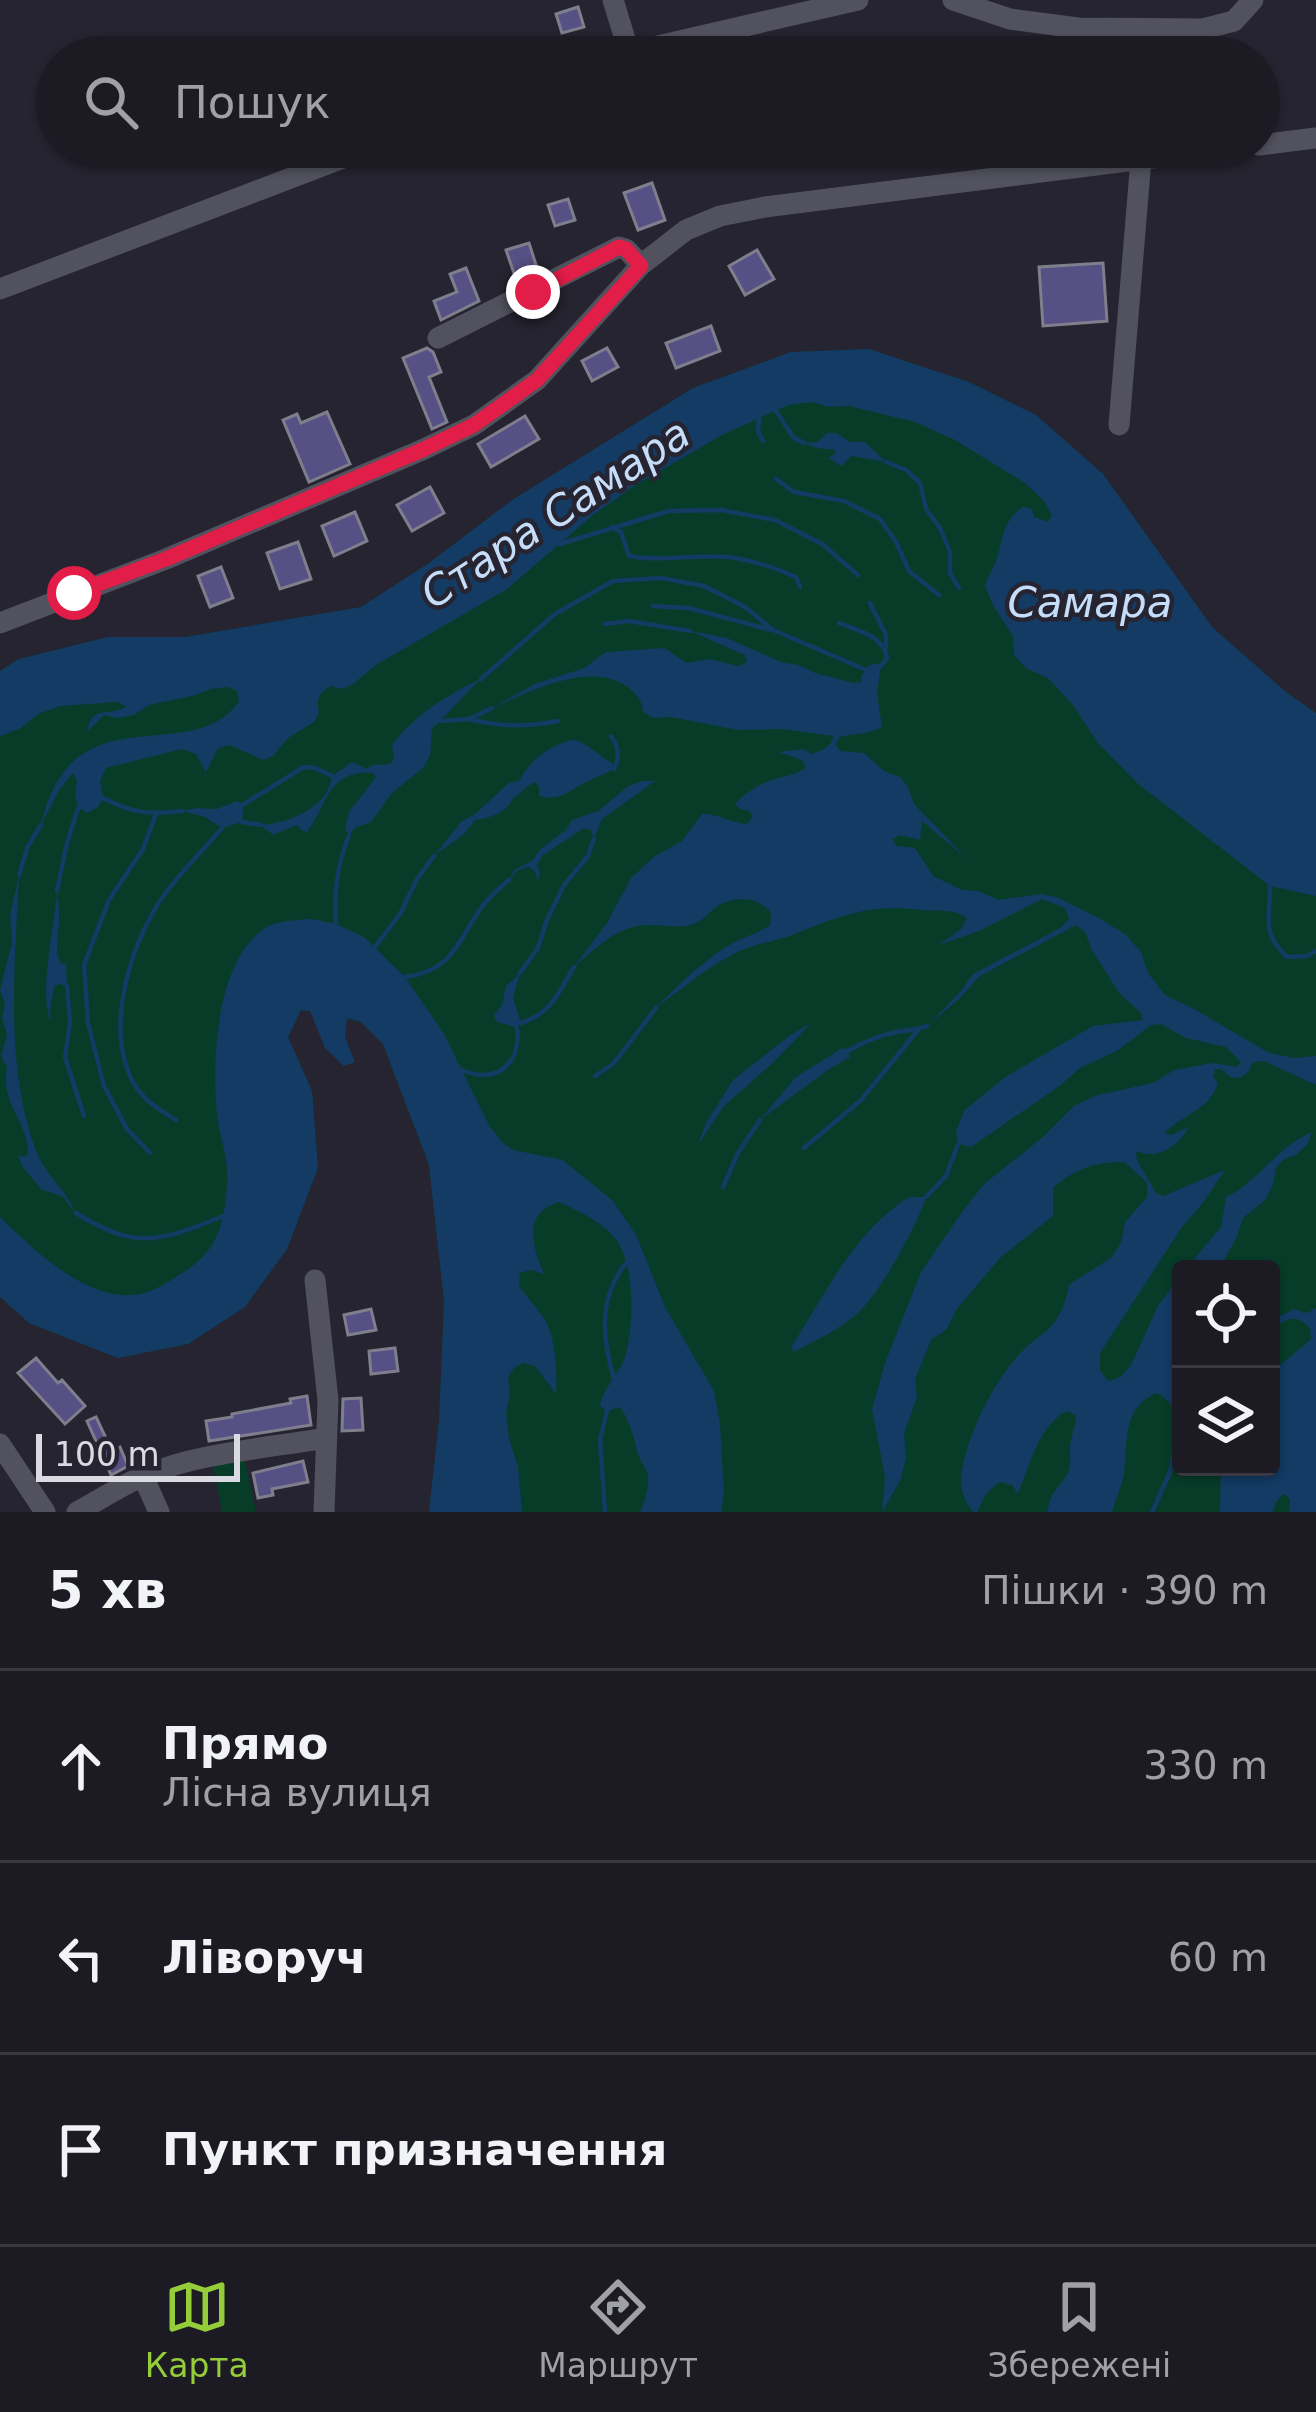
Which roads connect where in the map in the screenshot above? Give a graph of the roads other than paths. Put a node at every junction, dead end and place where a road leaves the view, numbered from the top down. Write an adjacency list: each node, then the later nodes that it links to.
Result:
1 (613, 0): 5 (street)
2 (858, 0): 6 (street)
3 (952, 0): 4 (street)
4 (1253, 0)
5 (617, 36)
6 (699, 36)
7 (1316, 138): 8 (street)
8 (1280, 142)
9 (317, 168): 13 (street)
10 (1070, 168): 12 (street)
11 (1140, 168): 15 (street)
12 (641, 266): 14 (street); 16 (street)
13 (0, 289)
14 (438, 338)
15 (1119, 425)
16 (0, 623)
17 (315, 1280): 18 (street)
18 (326, 1438): 20 (street); 24 (street)
19 (0, 1444): 21 (street)
20 (143, 1476): 22 (street); 23 (street)
21 (45, 1512)
22 (77, 1512)
23 (159, 1512)
24 (324, 1512)

